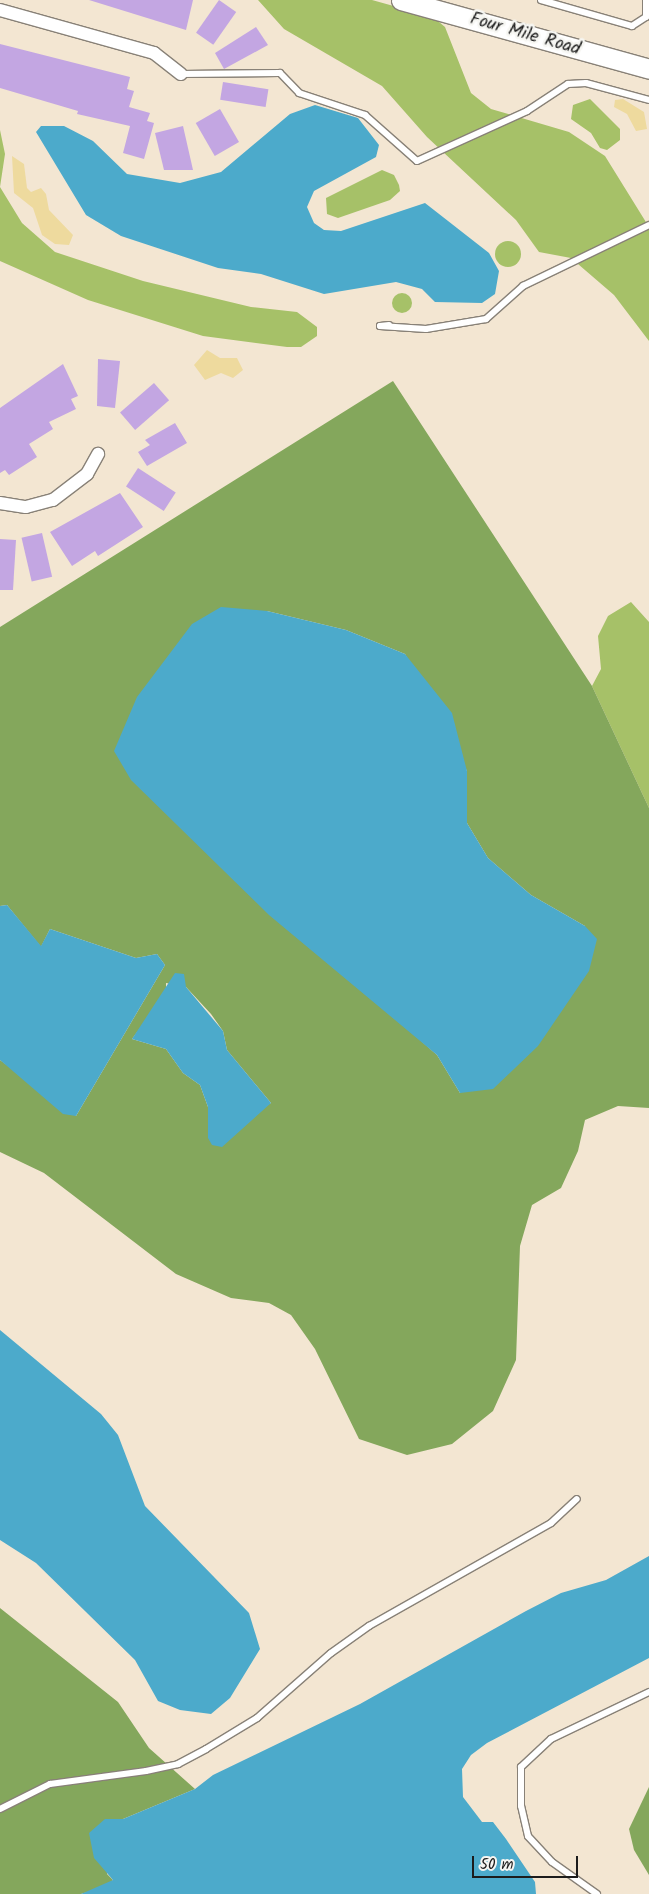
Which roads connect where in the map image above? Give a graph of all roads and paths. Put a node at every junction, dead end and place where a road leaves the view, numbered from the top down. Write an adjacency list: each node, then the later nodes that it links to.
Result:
1 (401, 0): 5 (main road, Four Mile Road)
2 (540, 0): 3 (lane)
3 (646, 0)
4 (0, 10): 6 (street)
5 (649, 69)
6 (181, 74): 7 (lane)
7 (649, 100)
8 (649, 225): 9 (lane)
9 (389, 326)
10 (98, 454): 11 (street)
11 (0, 503)
12 (577, 1499): 14 (lane)
13 (649, 1692): 15 (lane)
14 (0, 1809)
15 (597, 1894)

